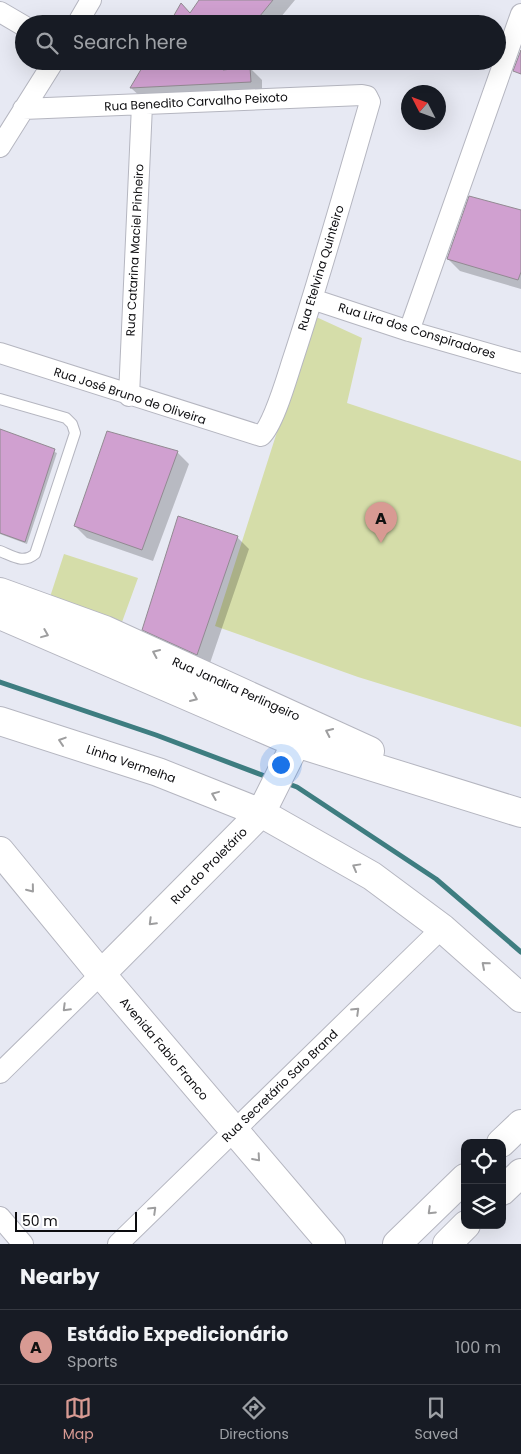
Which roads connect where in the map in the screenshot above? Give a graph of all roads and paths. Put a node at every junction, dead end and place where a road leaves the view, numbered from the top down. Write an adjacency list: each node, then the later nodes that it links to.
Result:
1 (91, 0): 4 (street)
2 (0, 12): 5 (street)
3 (521, 14): 6 (street)
4 (82, 15)
5 (15, 21)
6 (506, 56)
7 (48, 70): 11 (street)
8 (501, 70): 14 (street)
9 (367, 96): 10 (street, Rua Benedito Carvalho Peixoto); 13 (street, Rua Etelvina Quinteiro)
10 (142, 105): 11 (street, Rua Benedito Carvalho Peixoto); 17 (street, Rua Catarina Maciel Pinheiro)
11 (23, 109): 12 (street)
12 (0, 146)
13 (312, 299): 14 (street, Rua Lira dos Conspiradores); 19 (street, Rua Etelvina Quinteiro)
14 (409, 331): 16 (street, Rua Lira dos Conspiradores)
15 (0, 353): 17 (street, Rua José Bruno de Oliveira)
16 (521, 363)
17 (129, 396): 19 (street, Rua José Bruno de Oliveira)
18 (0, 399): 20 (lane)
19 (261, 436)
20 (0, 551)
21 (0, 592): 23 (main road, Rua Jandira Perlingeiro)
22 (0, 616): 24 (main road, Rua Jandira Perlingeiro, one-way to 24)
23 (105, 630): 24 (main road); 26 (main road, Rua Jandira Perlingeiro, one-way to 23)
24 (94, 654): 26 (main road, Rua Jandira Perlingeiro, one-way to 26)
25 (0, 721): 27 (main road, Linha Vermelha, one-way to 25)
26 (296, 730): 27 (main road, Rua do Proletário); 28 (main road, Rua Jandira Perlingeiro)
27 (263, 810): 30 (main road, Linha Vermelha, one-way to 27); 31 (main road, Rua do Proletário, one-way to 31)
28 (521, 813)
29 (0, 852): 31 (main road, Avenida Fabio Franco, one-way to 31)
30 (442, 928): 32 (main road, Linha Vermelha, one-way to 30); 35 (street, Rua Secretário Salo Brand, one-way to 30)
31 (101, 974): 33 (street, one-way to 33); 35 (main road, Avenida Fabio Franco)
32 (521, 998)
33 (0, 1073)
34 (521, 1124): 36 (main road)
35 (234, 1131): 43 (street, Rua Secretário Salo Brand, one-way to 35); 44 (main road, Avenida Fabio Franco, one-way to 44)
36 (505, 1139)
37 (521, 1173): 39 (main road)
38 (461, 1182): 45 (main road, one-way to 45)
39 (506, 1187)
40 (0, 1218): 42 (street)
41 (462, 1229): 46 (main road)
42 (23, 1244)
43 (118, 1244)
44 (331, 1244)
45 (397, 1244)
46 (447, 1244)

